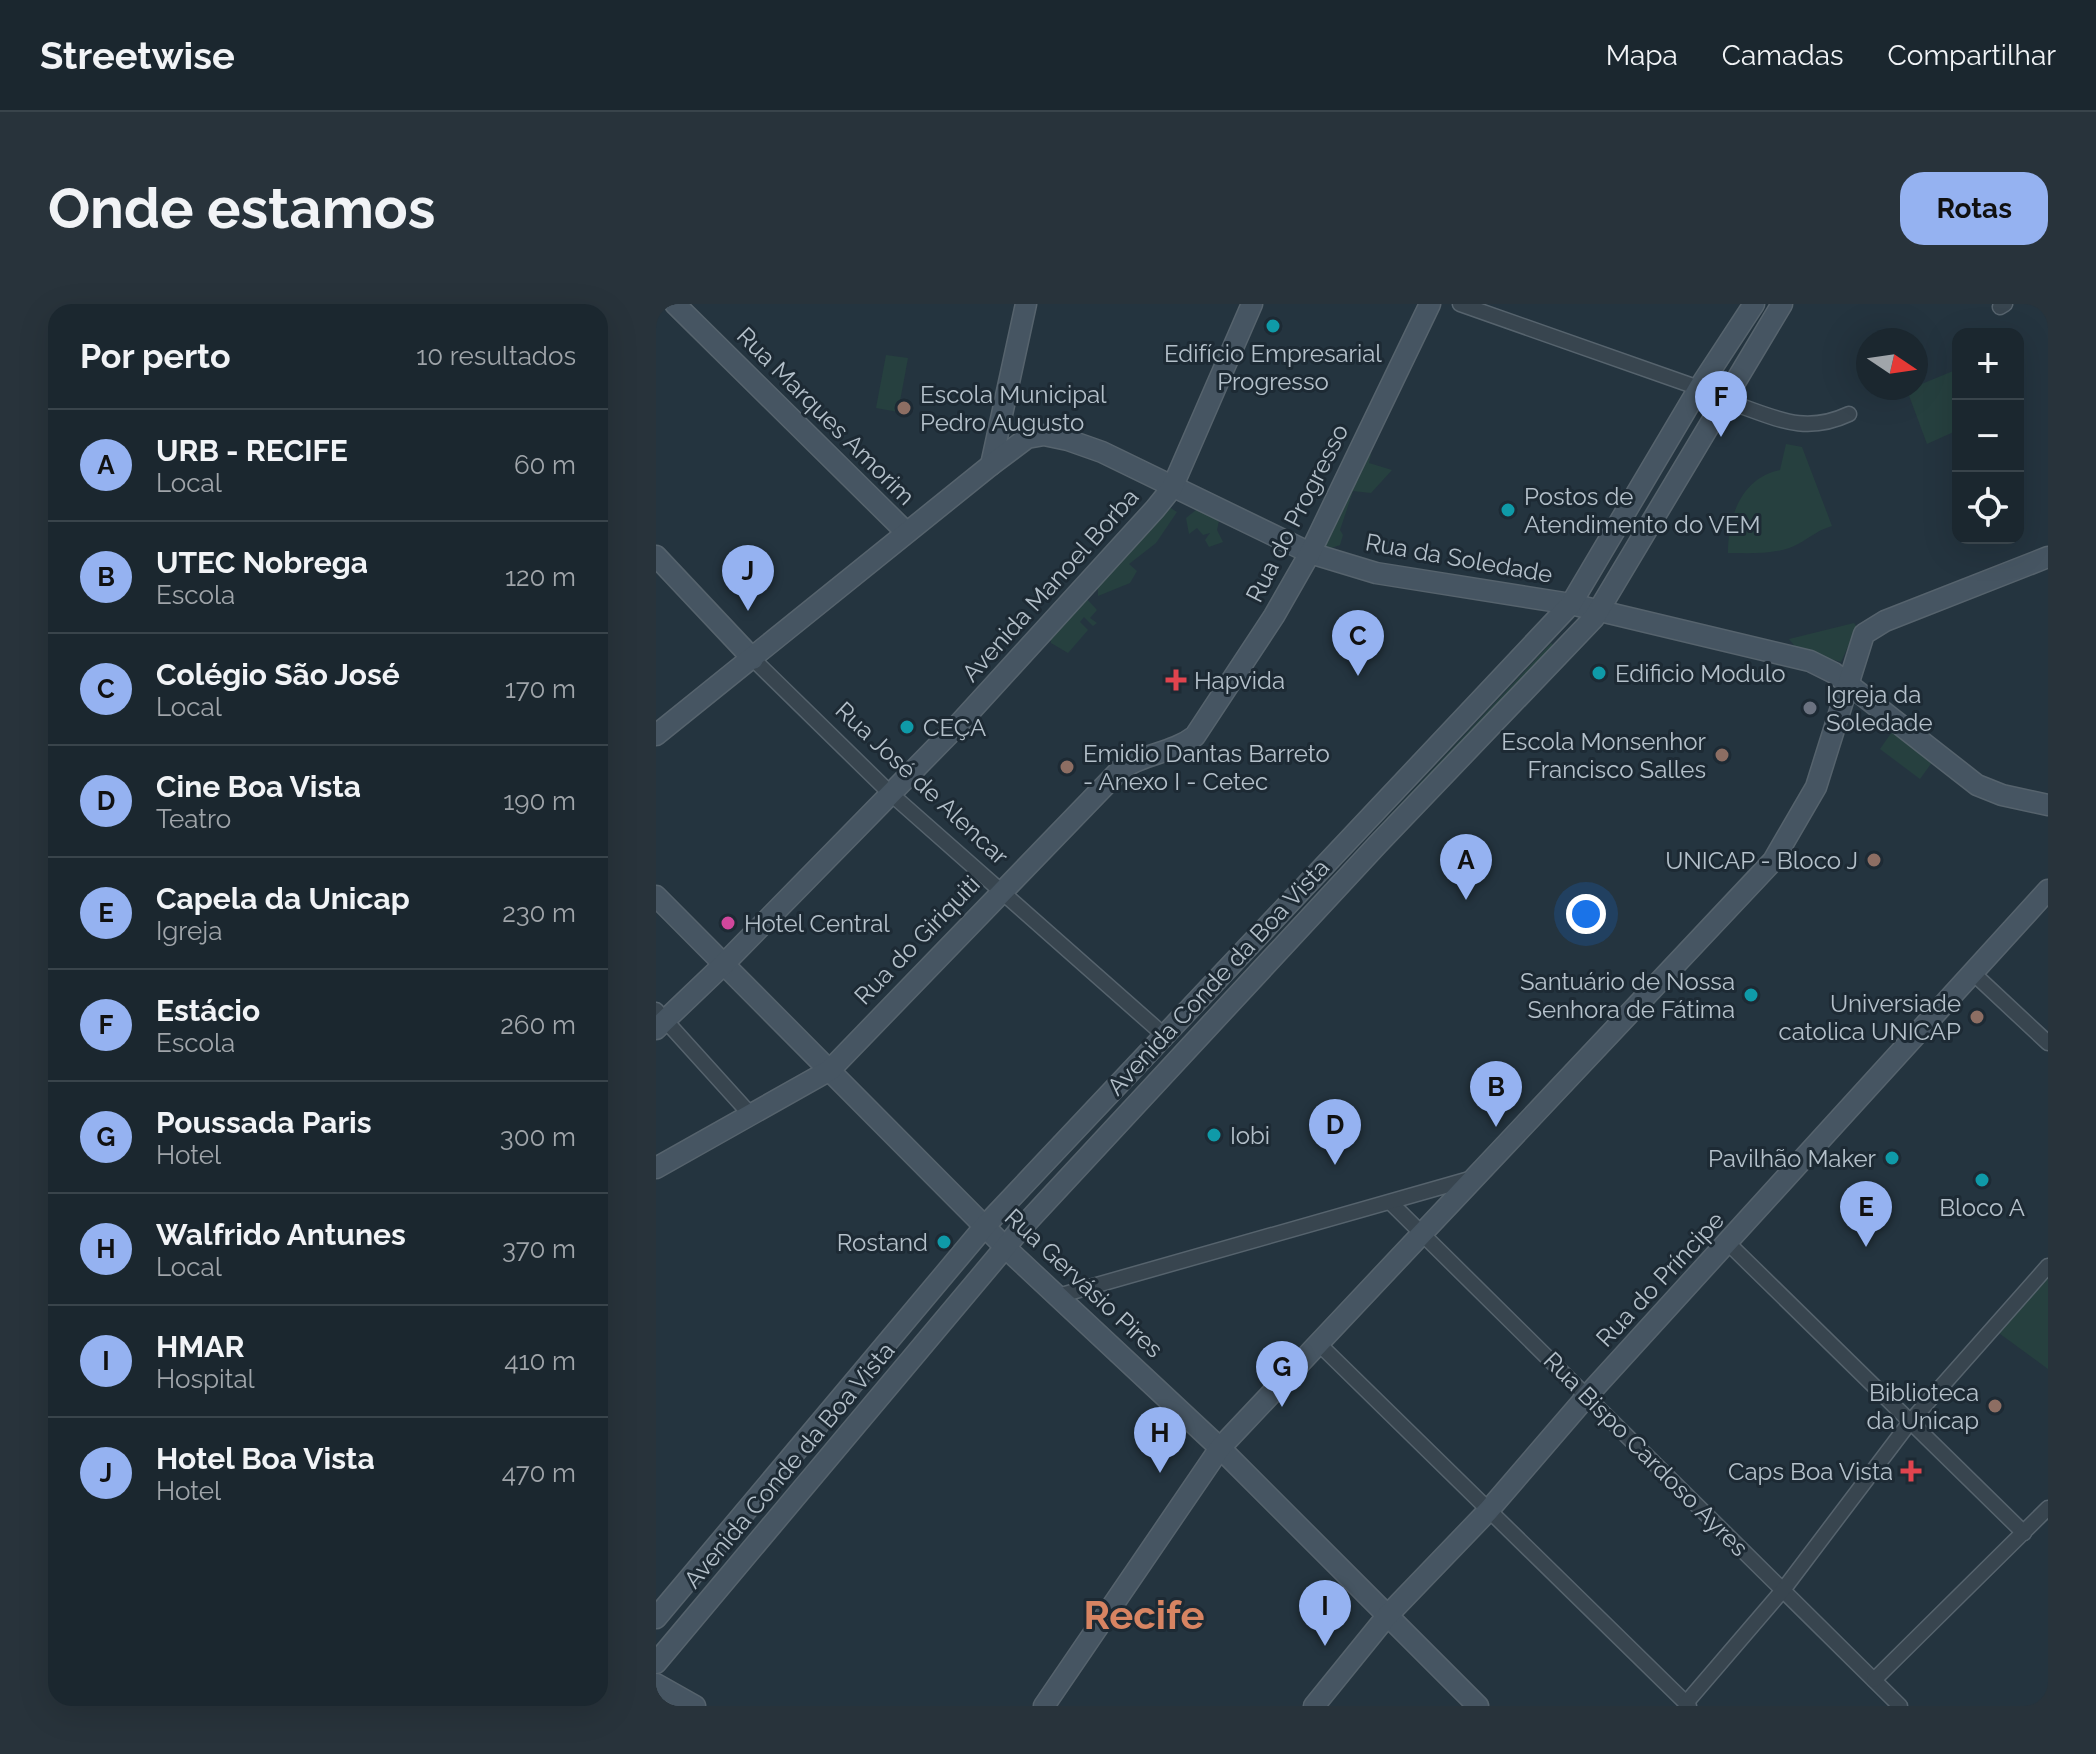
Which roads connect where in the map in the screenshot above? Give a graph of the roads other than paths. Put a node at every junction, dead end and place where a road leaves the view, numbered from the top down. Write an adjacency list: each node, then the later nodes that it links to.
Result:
1 (675, 304): 13 (street, Rua Marques Amorim)
2 (1026, 304): 11 (street)
3 (1252, 304): 12 (street, Avenida Manoel Borba)
4 (1430, 304): 14 (street, Rua do Progresso)
5 (1460, 304): 8 (street)
6 (1754, 304): 8 (street, Avenida Conde da Boa Vista)
7 (1782, 304): 9 (street, Avenida Conde da Boa Vista)
8 (1699, 388): 18 (street, Avenida Conde da Boa Vista)
9 (1726, 401): 10 (street); 19 (street, Avenida Conde da Boa Vista)
10 (1849, 414)
11 (991, 465): 12 (street, Rua da Soledade); 13 (street, Rua da Soledade)
12 (1172, 488): 14 (street, Rua da Soledade); 25 (street, Avenida Manoel Borba)
13 (906, 532): 21 (street, Rua da Soledade)
14 (1310, 553): 17 (street, Rua da Soledade); 24 (street, Rua do Progresso)
15 (656, 556): 21 (street, Rua José de Alencar)
16 (2048, 557): 22 (street)
17 (1529, 597): 18 (street, Rua da Soledade); 20 (street)
18 (1571, 604): 19 (street, Rua da Soledade); 20 (street, Avenida Conde da Boa Vista)
19 (1600, 610): 22 (street, Rua da Soledade); 42 (street, Avenida Conde da Boa Vista)
20 (1545, 632): 33 (street, Avenida Conde da Boa Vista)
21 (753, 659): 23 (street, Rua da Soledade); 25 (street, Rua José de Alencar)
22 (1846, 682): 26 (street, Rua da Soledade); 38 (street)
23 (656, 735)
24 (1195, 736): 28 (street, Rua do Giriquiti)
25 (890, 793): 28 (street, Rua José de Alencar); 30 (street, Avenida Manoel Borba)
26 (2048, 805)
27 (2048, 890): 31 (street, Rua do Príncipe)
28 (1000, 891): 33 (street, Rua José de Alencar); 35 (street, Rua do Giriquiti)
29 (656, 896): 30 (street, Rua Gervásio Pires)
30 (723, 965): 32 (street, Avenida Manoel Borba); 35 (street, Rua Gervásio Pires)
31 (1973, 973): 34 (street); 43 (street, Rua do Príncipe)
32 (659, 1020): 36 (street)
33 (1165, 1036): 40 (street, Avenida Conde da Boa Vista)
34 (2048, 1043)
35 (830, 1070): 36 (street, Rua do Giriquiti); 40 (street, Rua Gervásio Pires)
36 (750, 1114): 37 (street, Rua do Giriquiti)
37 (656, 1168)
38 (1476, 1178): 39 (street); 41 (street)
39 (1391, 1203): 41 (street, Rua Bispo Cardoso Ayres); 45 (street)
40 (985, 1226): 42 (street, Rua Gervásio Pires); 55 (street, Avenida Conde da Boa Vista)
41 (1420, 1232): 46 (street); 47 (street, Rua Bispo Cardoso Ayres)
42 (1012, 1240): 45 (street, Rua Gervásio Pires); 56 (street, Avenida Conde da Boa Vista)
43 (1729, 1244): 47 (street, Rua do Príncipe); 48 (street)
44 (2048, 1266): 48 (street)
45 (1058, 1296): 49 (street, Rua Gervásio Pires)
46 (1318, 1343): 49 (street); 51 (street)
47 (1587, 1396): 51 (street, Rua do Príncipe); 53 (street, Rua Bispo Cardoso Ayres)
48 (1910, 1422): 52 (street); 53 (street)
49 (1220, 1448): 54 (street, Rua Gervásio Pires); 61 (street)
50 (2048, 1508): 52 (street)
51 (1488, 1511): 54 (street, Rua do Príncipe); 60 (street)
52 (2024, 1533): 57 (street)
53 (1783, 1590): 57 (street, Rua Bispo Cardoso Ayres); 60 (street)
54 (1387, 1616): 62 (street, Rua do Príncipe); 63 (street, Rua Gervásio Pires)
55 (656, 1618)
56 (656, 1663)
57 (1874, 1680): 64 (street, Rua Bispo Cardoso Ayres)
58 (656, 1684): 59 (street)
59 (688, 1705)
60 (1687, 1705)
61 (1044, 1706)
62 (1314, 1706)
63 (1478, 1706)
64 (1900, 1706)

